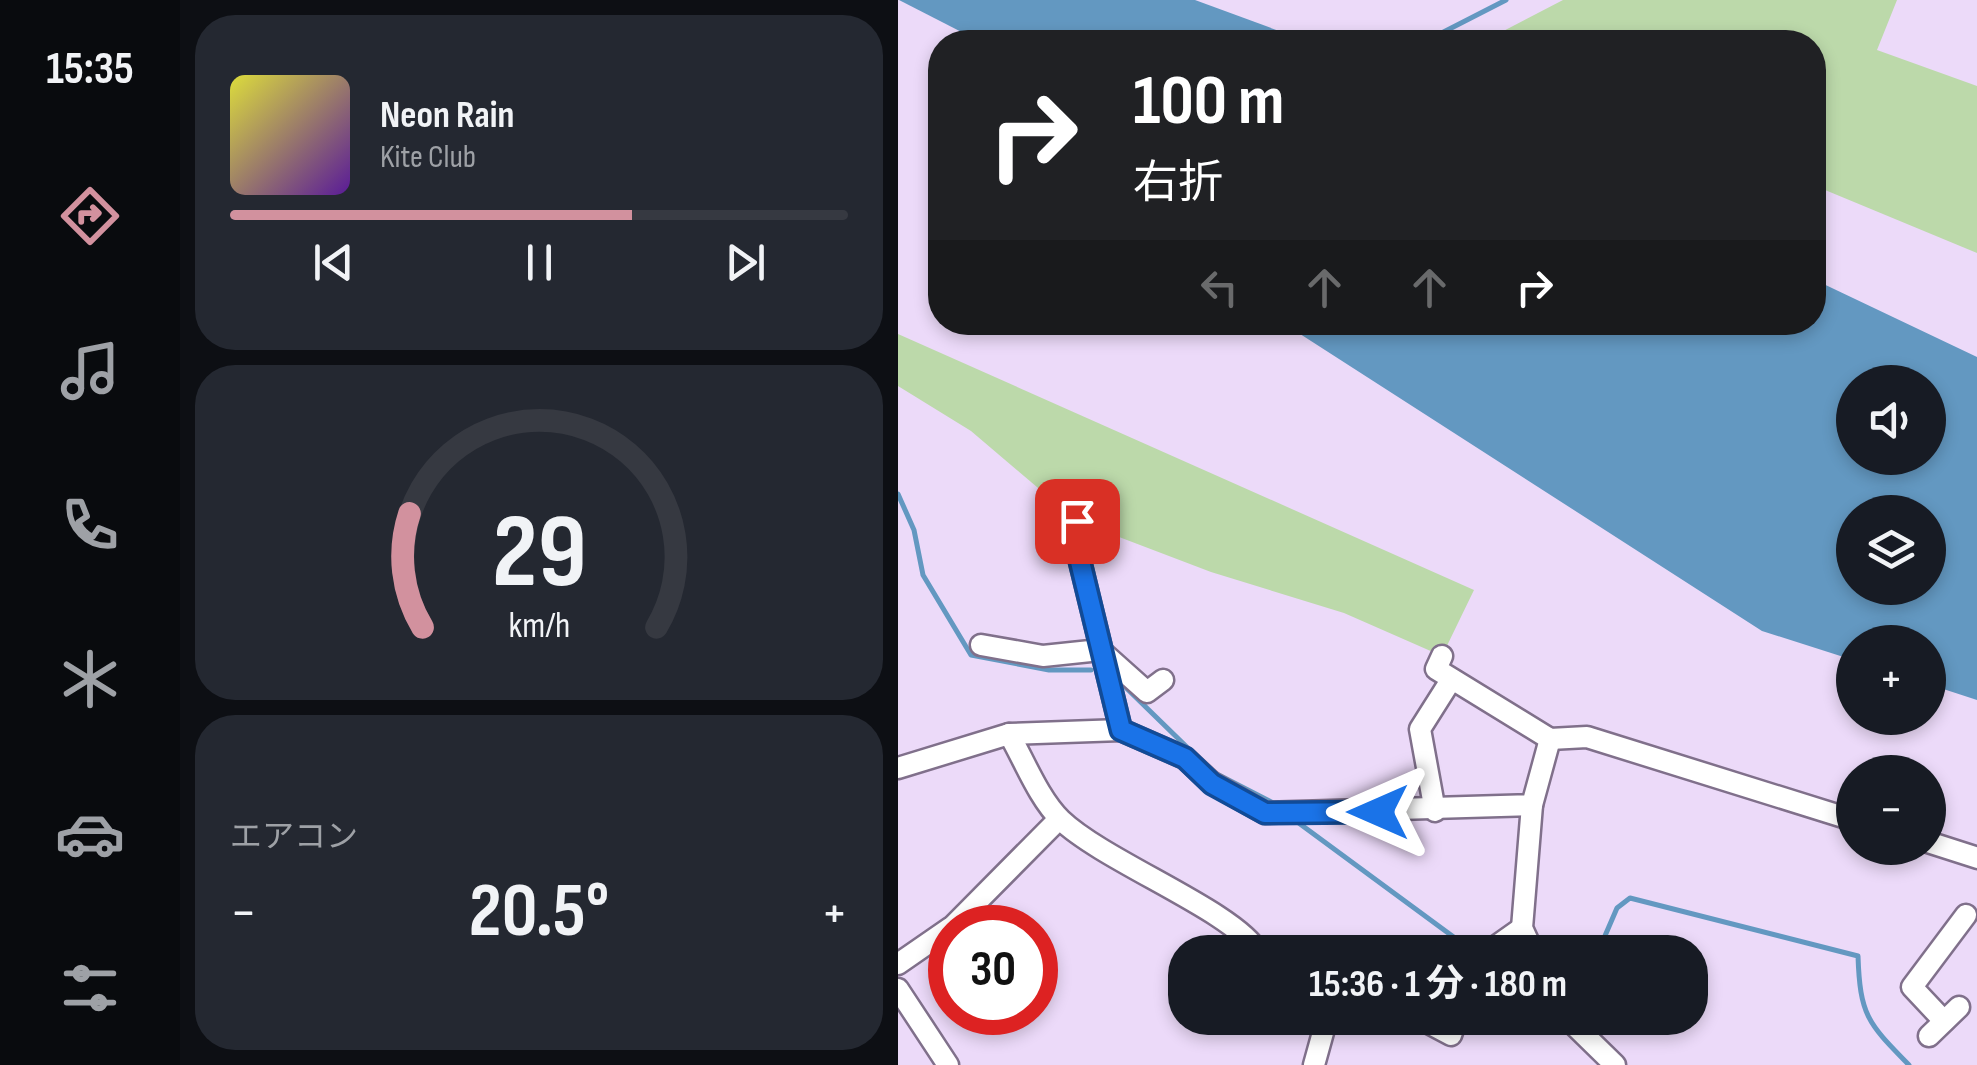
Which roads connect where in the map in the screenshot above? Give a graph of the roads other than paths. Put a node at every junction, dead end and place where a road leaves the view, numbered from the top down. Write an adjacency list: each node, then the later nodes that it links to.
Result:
1 (1077, 521): 3 (street)
2 (982, 645): 3 (street)
3 (1100, 650): 5 (street); 7 (street)
4 (1442, 656): 6 (street)
5 (1163, 680)
6 (1451, 680): 9 (street); 12 (street)
7 (1121, 730): 8 (street); 12 (street)
8 (1010, 734): 10 (street); 14 (street)
9 (1550, 739): 11 (street); 13 (street)
10 (898, 768)
11 (1532, 805): 12 (street); 19 (street)
12 (1435, 811)
13 (1836, 815)
14 (1059, 819): 17 (street); 20 (street)
15 (1946, 848): 16 (street)
16 (1978, 858)
17 (974, 905)
18 (1973, 914): 26 (street)
19 (1522, 928): 21 (street); 22 (street)
20 (1244, 935)
21 (1512, 935)
22 (1525, 935)
23 (928, 944): 24 (street)
24 (898, 964)
25 (898, 988): 29 (street)
26 (1944, 1021)
27 (1323, 1035): 30 (street)
28 (1584, 1035): 31 (street)
29 (942, 1063)
30 (1314, 1065)
31 (1615, 1065)

